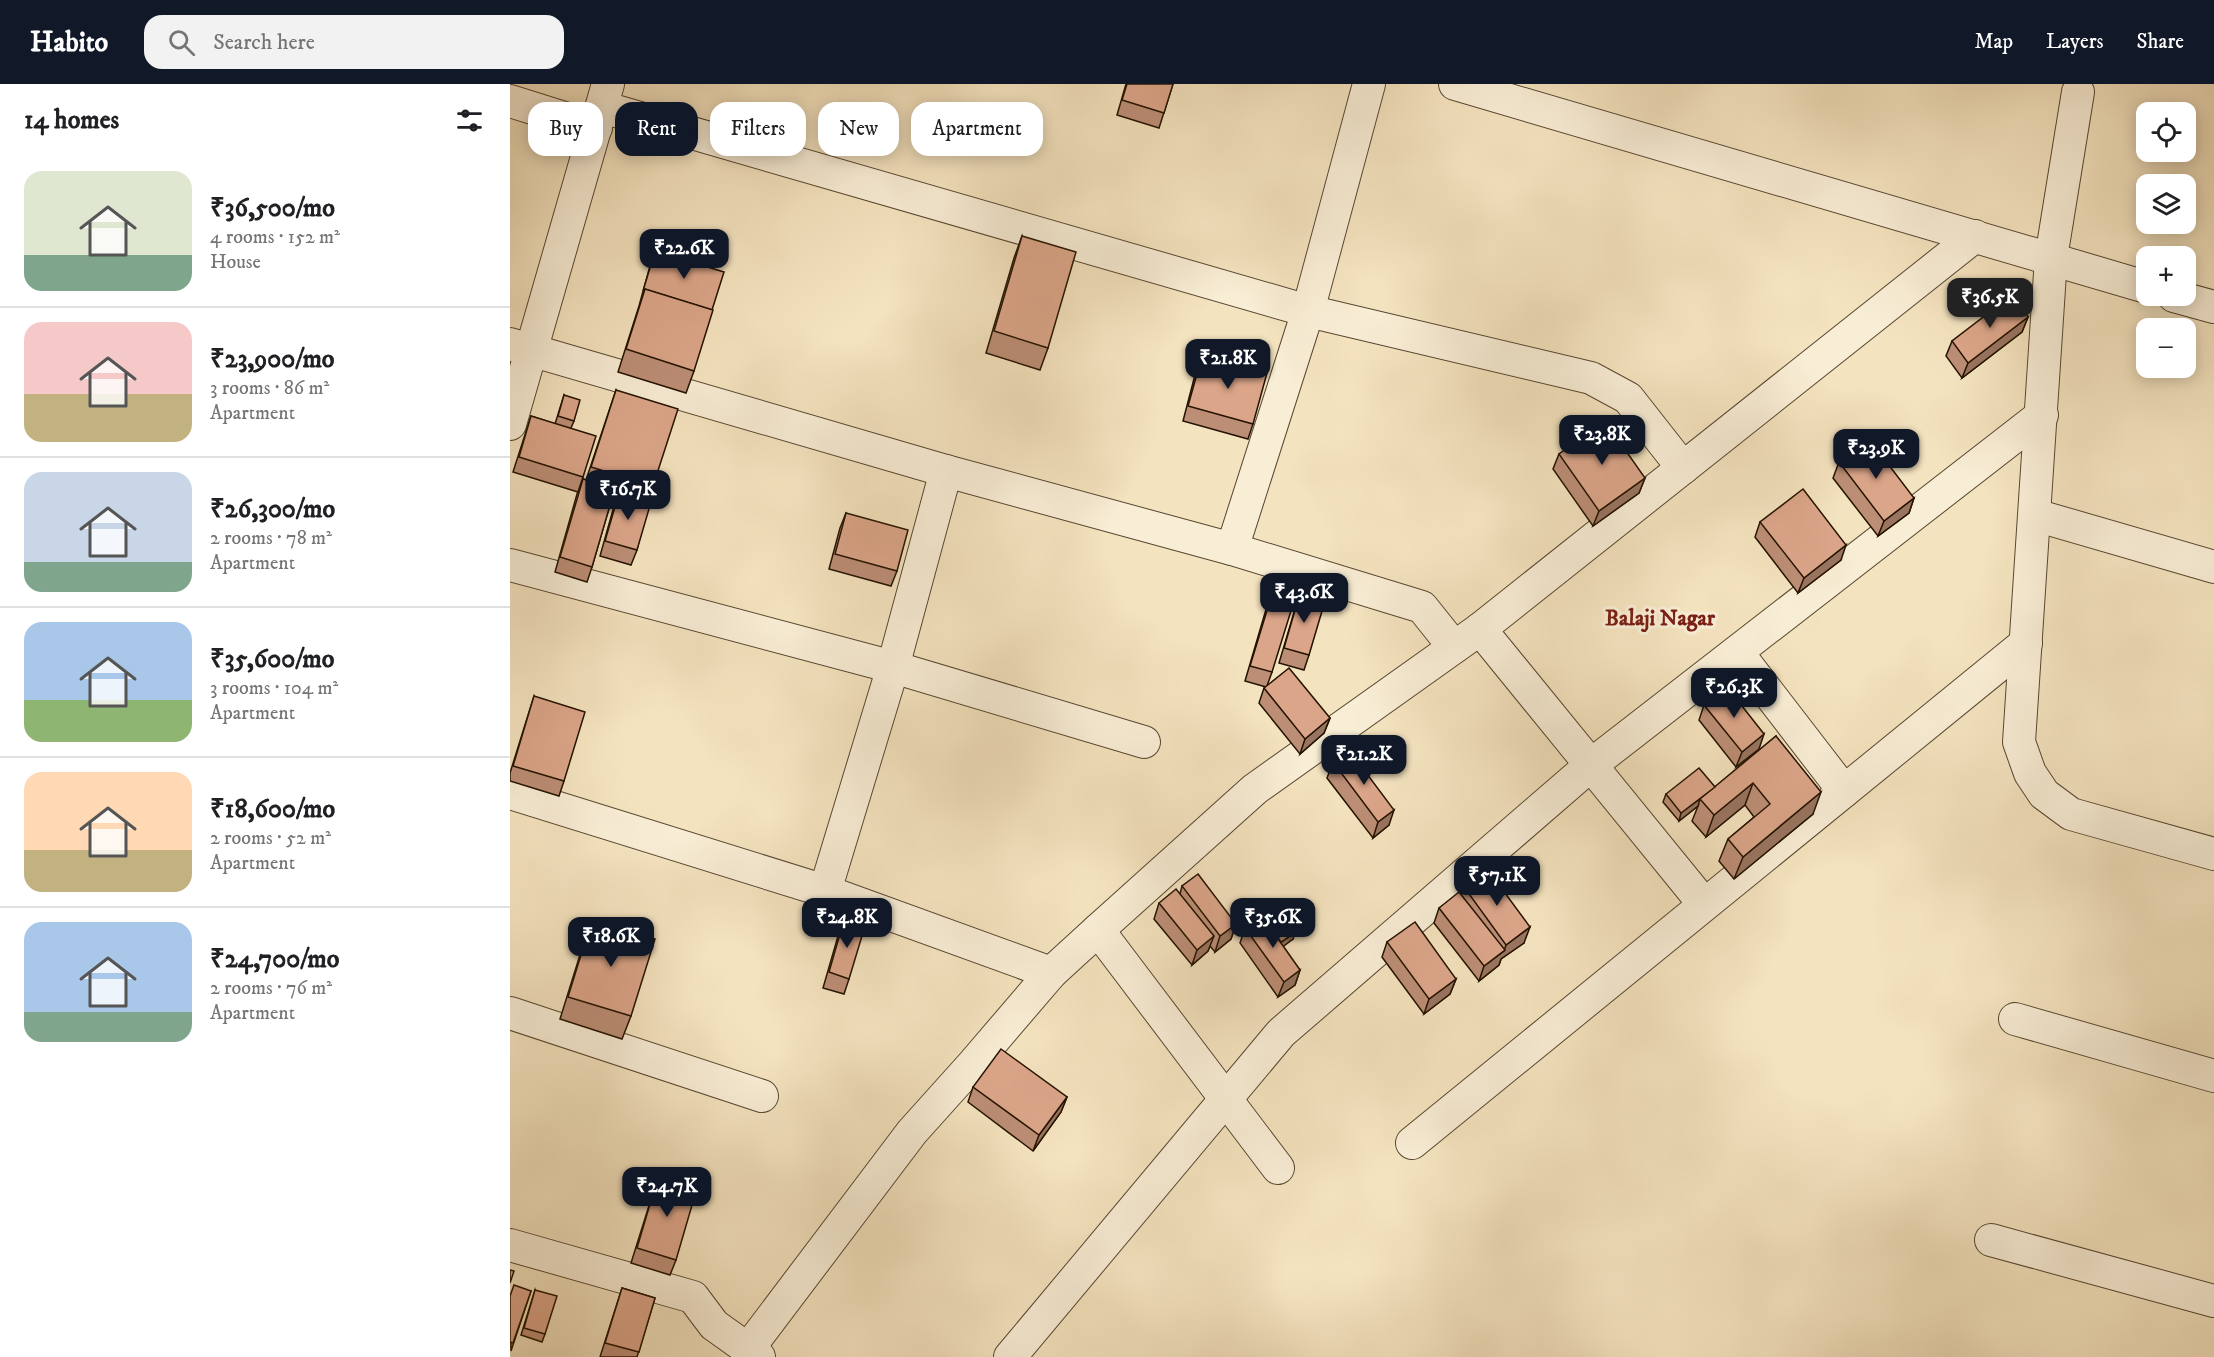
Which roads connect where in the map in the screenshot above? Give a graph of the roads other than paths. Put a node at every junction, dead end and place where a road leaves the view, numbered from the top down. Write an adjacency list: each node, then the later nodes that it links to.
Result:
1 (1369, 84): 13 (street)
2 (1455, 84): 8 (street)
3 (2078, 92): 9 (street)
4 (510, 100): 5 (street)
5 (541, 102)
6 (603, 106): 13 (street)
7 (585, 156): 14 (street)
8 (1975, 236): 9 (street); 17 (street)
9 (2051, 258): 10 (street); 15 (street)
10 (2136, 284)
11 (2196, 303): 12 (street)
12 (2214, 308)
13 (1308, 311): 17 (street); 20 (street)
14 (521, 347): 16 (street); 18 (street)
15 (2042, 415): 19 (street); 26 (street)
16 (510, 424)
17 (1683, 468): 23 (street)
18 (946, 471): 20 (street); 27 (street)
19 (2035, 515): 22 (street); 24 (street)
20 (1232, 549): 25 (street)
21 (510, 565): 27 (street)
22 (2214, 567)
23 (1480, 629): 25 (street); 29 (street)
24 (2026, 643): 30 (street); 32 (street)
25 (1454, 647): 35 (street)
26 (1737, 652): 29 (street); 30 (street)
27 (894, 667): 28 (street); 33 (street)
28 (1144, 742)
29 (1591, 765): 34 (street); 41 (street)
30 (1844, 791): 34 (street)
31 (510, 793): 33 (street)
32 (2214, 854)
33 (825, 891): 36 (street)
34 (1704, 904): 42 (street)
35 (1098, 930): 36 (street); 41 (street)
36 (1051, 973): 47 (street)
37 (510, 1013): 40 (street)
38 (2015, 1019): 39 (street)
39 (2214, 1076)
40 (762, 1096)
41 (1226, 1100): 43 (street); 48 (street)
42 (1412, 1143)
43 (1278, 1168)
44 (1991, 1240): 46 (street)
45 (510, 1245): 47 (street)
46 (2214, 1301)
47 (753, 1353)
48 (1011, 1357)

